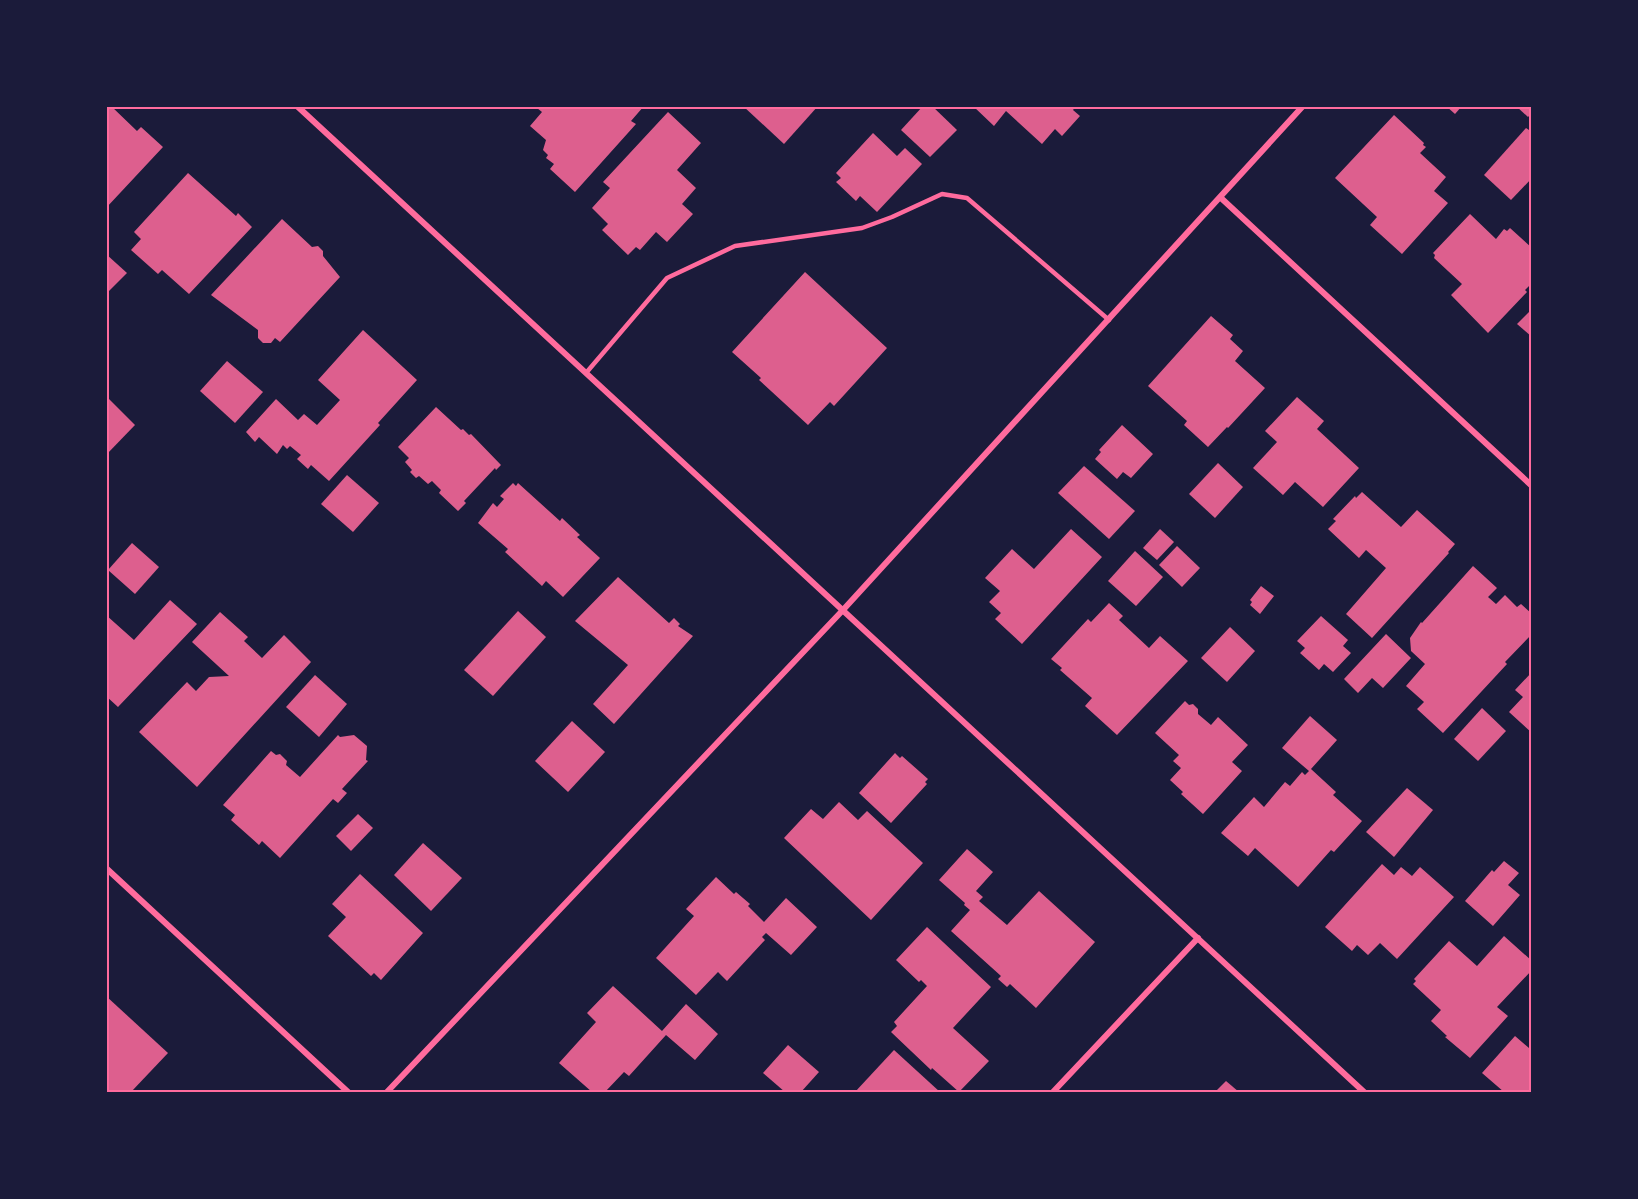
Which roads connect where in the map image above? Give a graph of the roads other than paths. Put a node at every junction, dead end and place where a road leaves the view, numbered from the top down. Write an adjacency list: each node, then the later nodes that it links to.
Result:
1 (297, 106): 5 (street)
2 (1303, 106): 3 (street)
3 (1221, 198): 4 (street); 6 (street)
4 (1109, 320): 5 (lane); 7 (street)
5 (586, 373): 7 (street)
6 (1532, 486)
7 (843, 610): 9 (street); 11 (street)
8 (106, 868): 10 (street)
9 (1198, 938): 12 (street); 13 (street)
10 (348, 1092)
11 (387, 1092)
12 (1053, 1092)
13 (1364, 1092)

